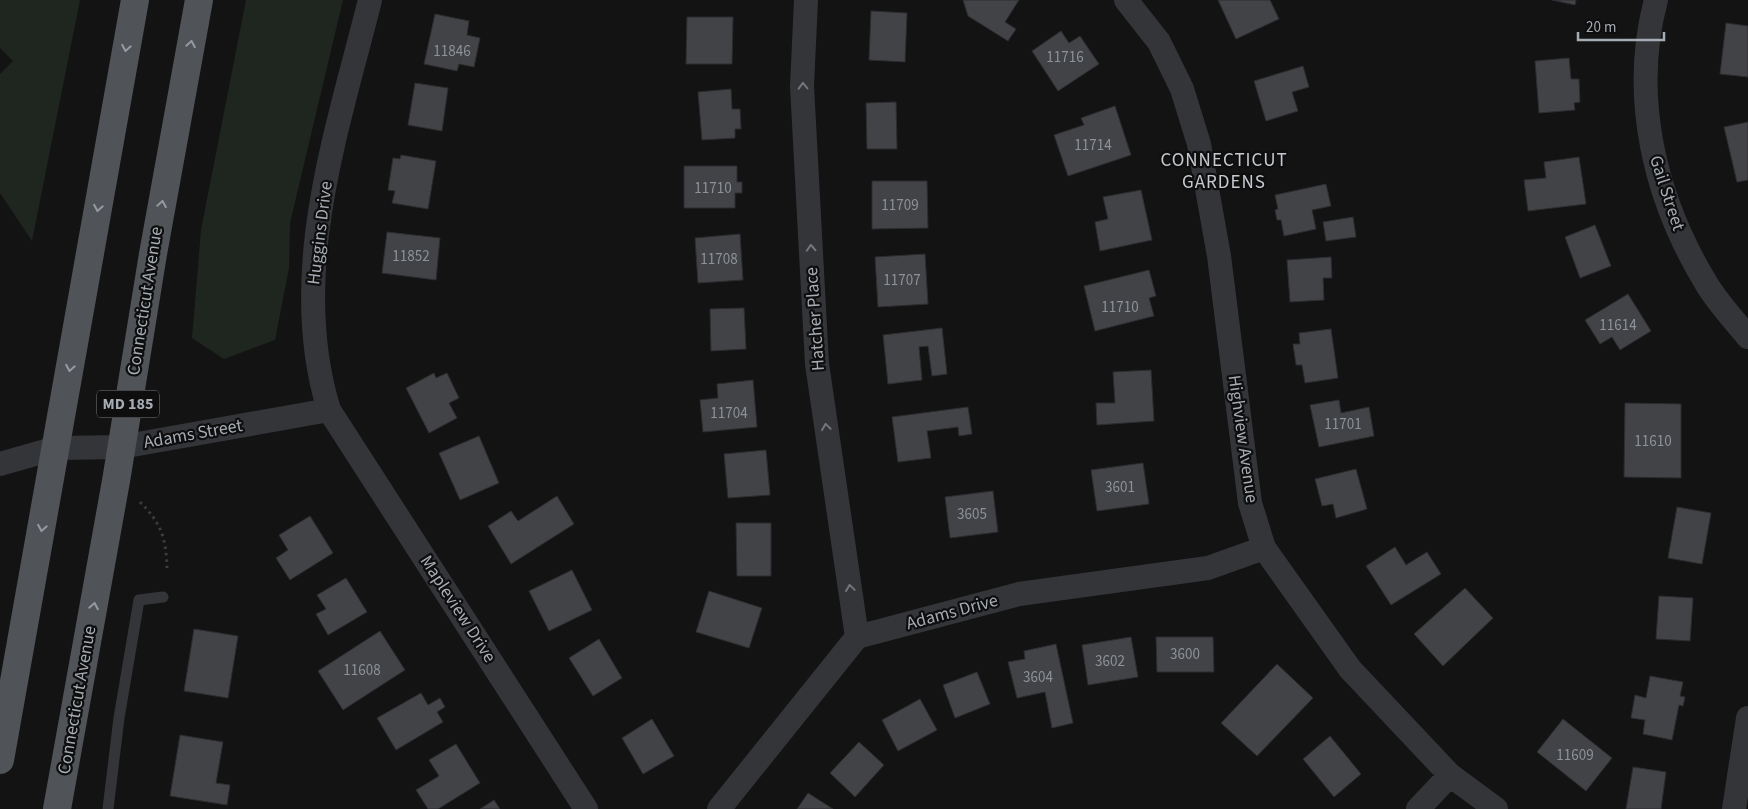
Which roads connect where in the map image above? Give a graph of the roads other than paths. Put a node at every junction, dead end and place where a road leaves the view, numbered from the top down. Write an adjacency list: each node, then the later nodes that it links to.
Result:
1 (135, 0): 10 (main road, one-way to 10)
2 (200, 0): 9 (main road, Connecticut Avenue / MD 185, one-way to 2)
3 (370, 0): 8 (street, Huggins Drive)
4 (806, 0): 14 (street, Hatcher Place, one-way to 4)
5 (1126, 0): 12 (street, Highview Avenue)
6 (1656, 0): 7 (street, Gail Street)
7 (1748, 337)
8 (329, 410): 9 (street, Adams Street); 20 (street, Mapleview Drive)
9 (122, 447): 10 (street, Adams Street); 18 (main road, Connecticut Avenue / MD 185, one-way to 9)
10 (56, 448): 11 (street); 16 (main road, one-way to 16)
11 (0, 464)
12 (1264, 548): 14 (street, Adams Drive); 17 (street, Highview Avenue)
13 (163, 597): 19 (lane)
14 (856, 636): 21 (street)
15 (1748, 718): 24 (street)
16 (0, 760)
17 (1450, 775): 22 (street); 23 (street, Highview Avenue)
18 (58, 809)
19 (108, 809)
20 (586, 809)
21 (719, 809)
22 (1418, 809)
23 (1496, 809)
24 (1734, 809)

